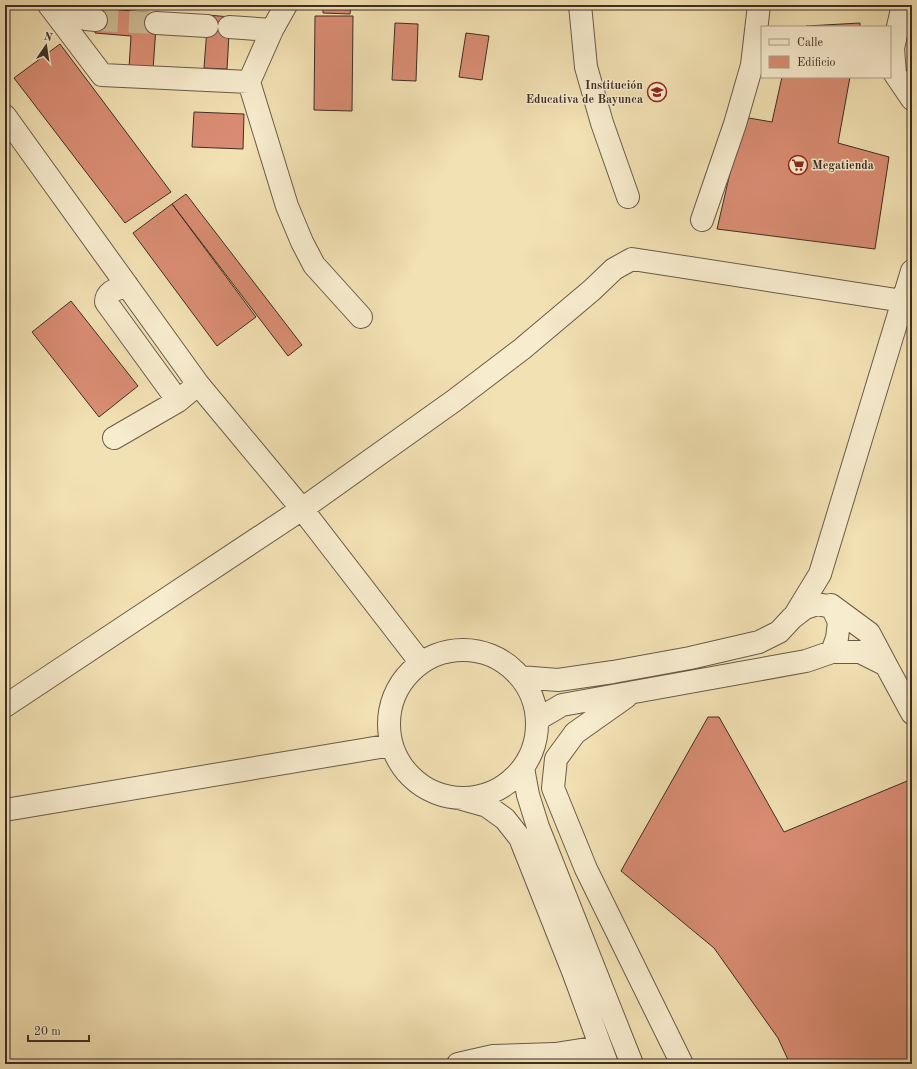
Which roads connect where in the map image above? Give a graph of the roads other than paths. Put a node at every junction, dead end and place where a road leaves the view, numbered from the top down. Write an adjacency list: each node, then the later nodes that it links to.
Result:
1 (50, 5): 12 (street)
2 (54, 5): 7 (street)
3 (286, 5): 11 (street)
4 (580, 5): 15 (street)
5 (759, 5): 16 (street)
6 (903, 5): 13 (street)
7 (96, 20)
8 (156, 23): 9 (street)
9 (207, 26)
10 (230, 27): 11 (street)
11 (272, 30): 12 (street)
12 (249, 82): 20 (street)
13 (912, 99)
14 (5, 116): 18 (street)
15 (628, 197)
16 (702, 220)
17 (912, 272): 19 (street)
18 (127, 285): 21 (street); 22 (street)
19 (903, 301): 24 (street); 25 (street)
20 (361, 317)
21 (198, 384): 22 (street); 24 (street)
22 (178, 401): 23 (street)
23 (114, 438)
24 (302, 509): 29 (street); 33 (street)
25 (820, 574): 26 (street); 27 (street)
26 (832, 607): 27 (street); 28 (street); 30 (street)
27 (795, 615): 31 (street)
28 (832, 652): 30 (street); 32 (street)
29 (422, 663): 31 (street); 36 (street)
30 (886, 665): 34 (street)
31 (520, 677): 35 (street)
32 (632, 693): 35 (street); 43 (street)
33 (5, 706)
34 (912, 713)
35 (538, 719): 37 (street)
36 (392, 745): 38 (street); 39 (street)
37 (523, 768): 38 (street); 42 (street)
38 (461, 798): 40 (street)
39 (5, 810)
40 (604, 1055): 41 (street)
41 (458, 1064)
42 (632, 1064)
43 (682, 1064)

